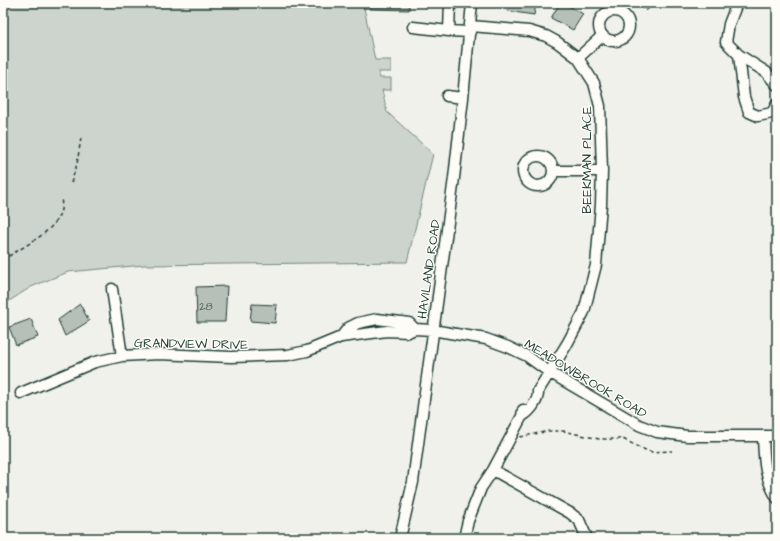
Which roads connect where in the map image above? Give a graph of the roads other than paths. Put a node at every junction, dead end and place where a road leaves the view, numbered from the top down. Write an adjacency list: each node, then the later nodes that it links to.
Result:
1 (450, 3): 6 (street)
2 (472, 3): 5 (street, HAVILAND ROAD)
3 (737, 3): 8 (street)
4 (413, 27): 6 (street, BEEKMAN PLACE)
5 (471, 29): 6 (street, BEEKMAN PLACE); 9 (street, BEEKMAN PLACE); 12 (street, HAVILAND ROAD)
6 (449, 30)
7 (602, 36): 9 (street)
8 (739, 55): 10 (street); 13 (street)
9 (578, 58): 15 (street, BEEKMAN PLACE)
10 (777, 85)
11 (447, 96): 12 (street)
12 (463, 98): 18 (street, HAVILAND ROAD)
13 (777, 104)
14 (553, 171): 15 (street)
15 (602, 171): 20 (street, BEEKMAN PLACE)
16 (112, 289): 19 (street)
17 (415, 329): 18 (street, MEADOWBROOK ROAD); 19 (street, GRANDVIEW DRIVE)
18 (432, 330): 20 (street, MEADOWBROOK ROAD); 26 (street, HAVILAND ROAD)
19 (122, 356): 21 (street, GRANDVIEW DRIVE)
20 (549, 372): 22 (street, MEADOWBROOK ROAD); 24 (street, BEEKMAN PLACE)
21 (21, 393)
22 (763, 436): 23 (street, MEADOWBROOK ROAD); 25 (street)
23 (777, 436)
24 (493, 470): 27 (street, BEEKMAN PLACE); 28 (street)
25 (777, 498)
26 (400, 538)
27 (464, 538)
28 (587, 538)

